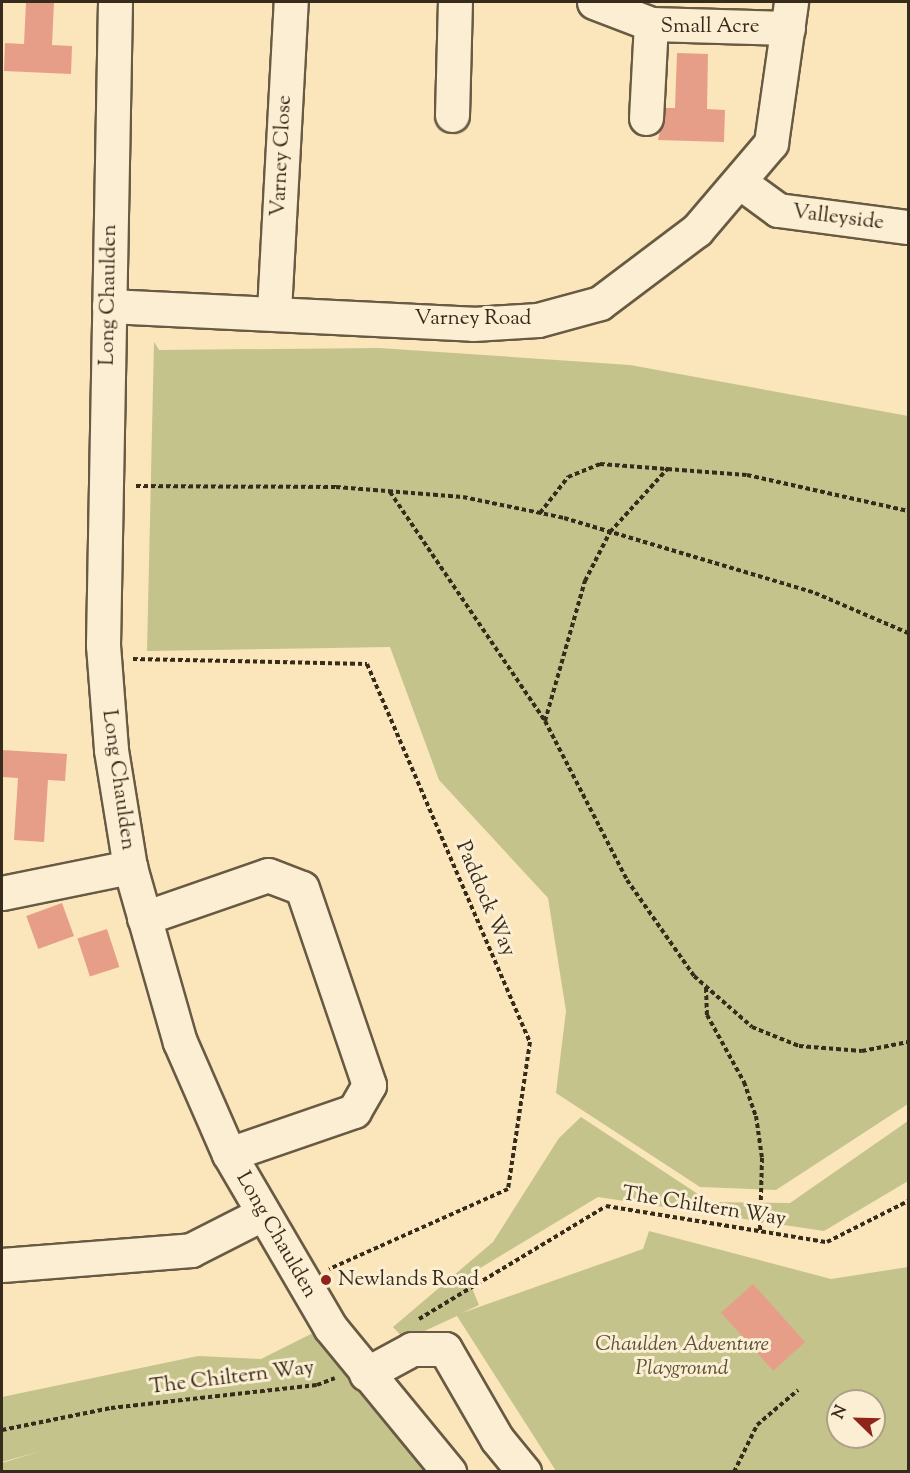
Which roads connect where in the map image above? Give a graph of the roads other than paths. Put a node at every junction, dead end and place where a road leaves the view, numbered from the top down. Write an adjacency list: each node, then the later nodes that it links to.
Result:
1 (115, 2): 12 (street, Long Chaulden)
2 (291, 2): 13 (street, Varney Close)
3 (455, 2): 8 (street)
4 (594, 2): 7 (street)
5 (706, 13): 6 (street, Small Acre); 7 (street, Small Acre)
6 (790, 15): 10 (street, Varney Road)
7 (651, 24): 9 (street, Small Acre)
8 (452, 115)
9 (646, 118)
10 (741, 183): 11 (street, Valleyside); 13 (street, Varney Road)
11 (909, 227)
12 (109, 306): 13 (street, Varney Road); 14 (street, Long Chaulden)
13 (274, 311)
14 (130, 867): 15 (street); 16 (street, Long Chaulden)
15 (2, 893)
16 (144, 918): 17 (street, Long Chaulden); 17 (street)
17 (228, 1154): 18 (street, Long Chaulden)
18 (262, 1214): 19 (street); 20 (street, Long Chaulden)
19 (2, 1265)
20 (363, 1370): 21 (street, Long Chaulden); 22 (street)
21 (448, 1472)
22 (524, 1472)

